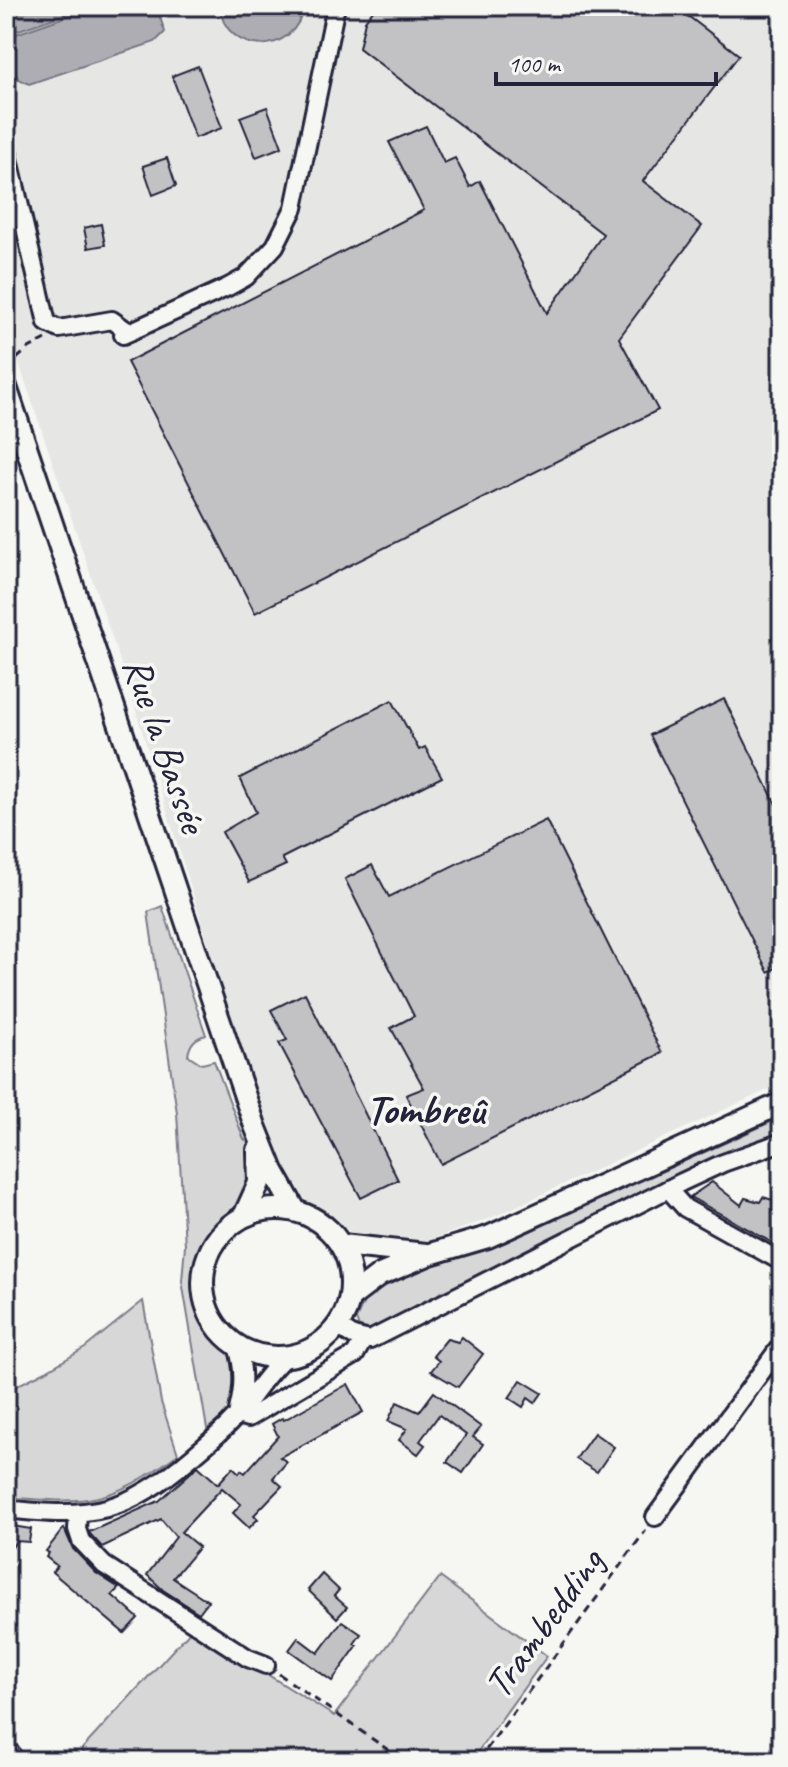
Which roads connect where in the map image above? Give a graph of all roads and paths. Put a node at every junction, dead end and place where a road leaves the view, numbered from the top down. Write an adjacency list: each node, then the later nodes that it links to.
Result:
1 (336, 6): 3 (street)
2 (6, 146): 3 (street)
3 (59, 329): 4 (path)
4 (6, 368)
5 (6, 387): 7 (main road, Rue la Bassée)
6 (782, 1103): 13 (main road)
7 (255, 1126): 10 (main road, Rue la Bassée); 11 (main road, Rue la Bassée)
8 (782, 1142): 9 (street)
9 (668, 1189): 14 (street); 17 (street)
10 (295, 1210): 11 (main road); 12 (main road)
11 (244, 1216): 19 (main road)
12 (342, 1245): 13 (main road); 15 (main road)
13 (430, 1254): 15 (main road)
14 (782, 1262)
15 (351, 1297): 16 (main road)
16 (338, 1326): 17 (street); 20 (main road)
17 (364, 1339): 21 (street)
18 (782, 1344): 24 (street)
19 (237, 1346): 20 (main road); 21 (street)
20 (285, 1357): 21 (street)
21 (237, 1415): 23 (street)
22 (6, 1509): 23 (street)
23 (78, 1514): 25 (street)
24 (655, 1517): 27 (path, Trambedding)
25 (266, 1665): 26 (path)
26 (404, 1761)
27 (478, 1761)

